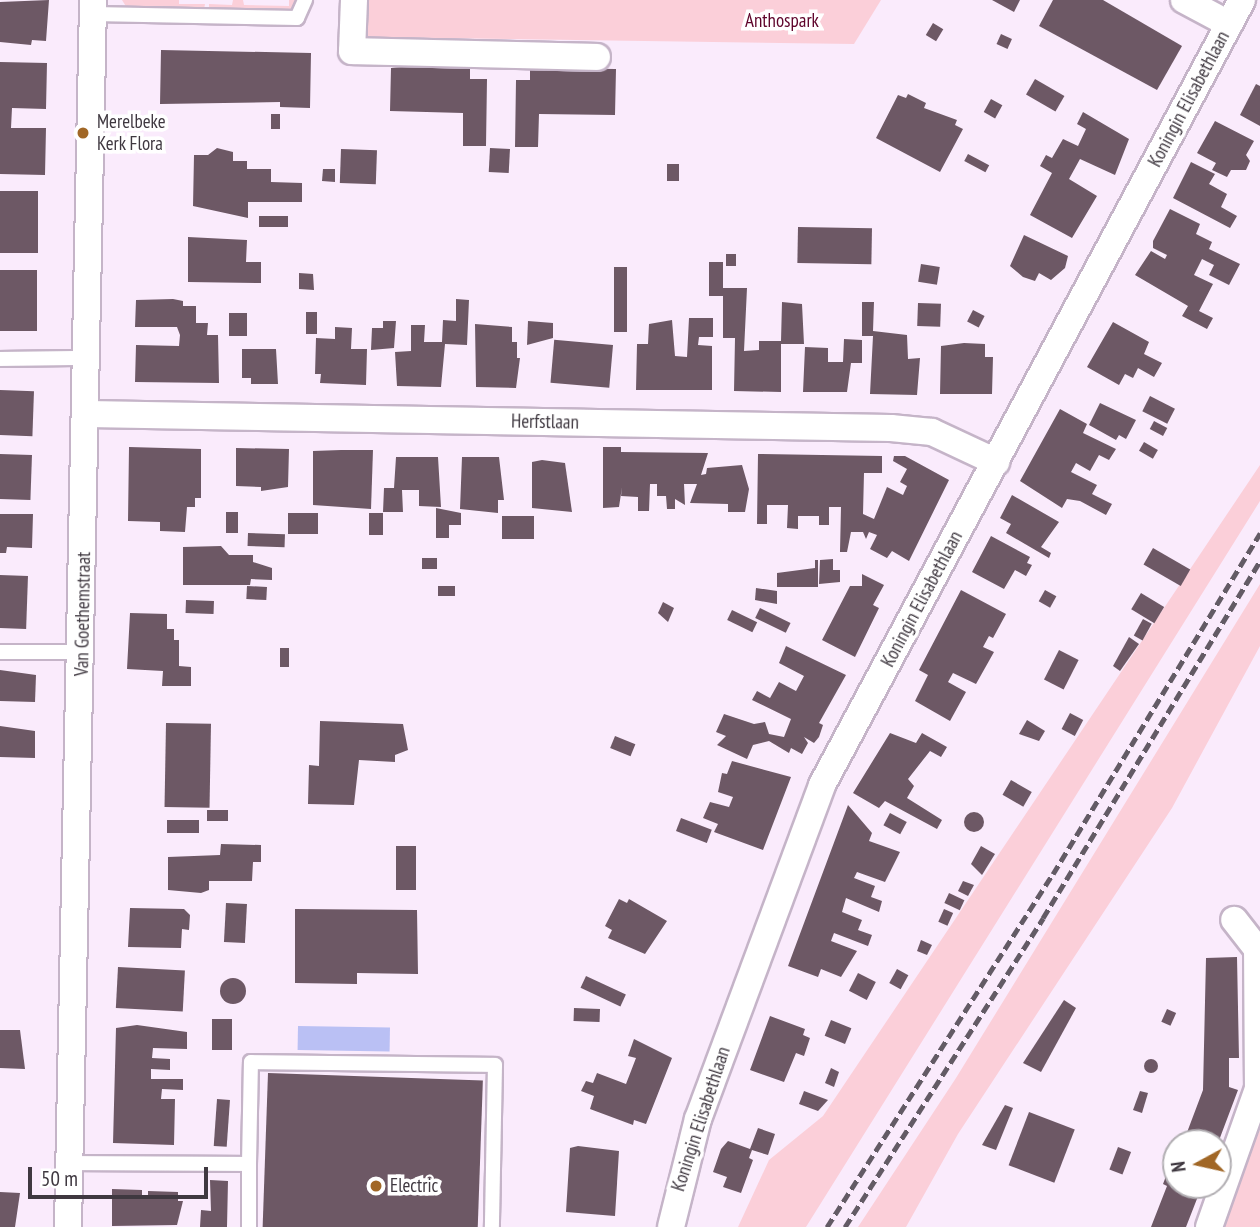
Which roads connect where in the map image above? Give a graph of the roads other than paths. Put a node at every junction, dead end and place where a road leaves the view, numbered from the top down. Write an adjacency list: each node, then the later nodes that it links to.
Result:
1 (305, 0): 5 (lane)
2 (354, 0): 7 (street)
3 (1184, 0): 6 (street)
4 (1242, 0): 6 (street, Koningin Elisabethlaan)
5 (93, 7): 8 (street, Van Goethemstraat)
6 (1229, 24): 11 (street, Koningin Elisabethlaan)
7 (597, 57)
8 (88, 358): 9 (lane); 10 (street, Van Goethemstraat)
9 (0, 359)
10 (88, 414): 11 (street, Herfstlaan); 13 (street, Van Goethemstraat)
11 (996, 462): 21 (street, Koningin Elisabethlaan)
12 (0, 652): 13 (lane)
13 (83, 652): 16 (street, Van Goethemstraat)
14 (1234, 920): 15 (street)
15 (1258, 987): 22 (street)
16 (69, 1163): 17 (lane); 18 (street, Van Goethemstraat)
17 (249, 1164): 19 (lane); 20 (lane)
18 (68, 1227)
19 (248, 1227)
20 (492, 1227)
21 (671, 1227)
22 (1209, 1227)

